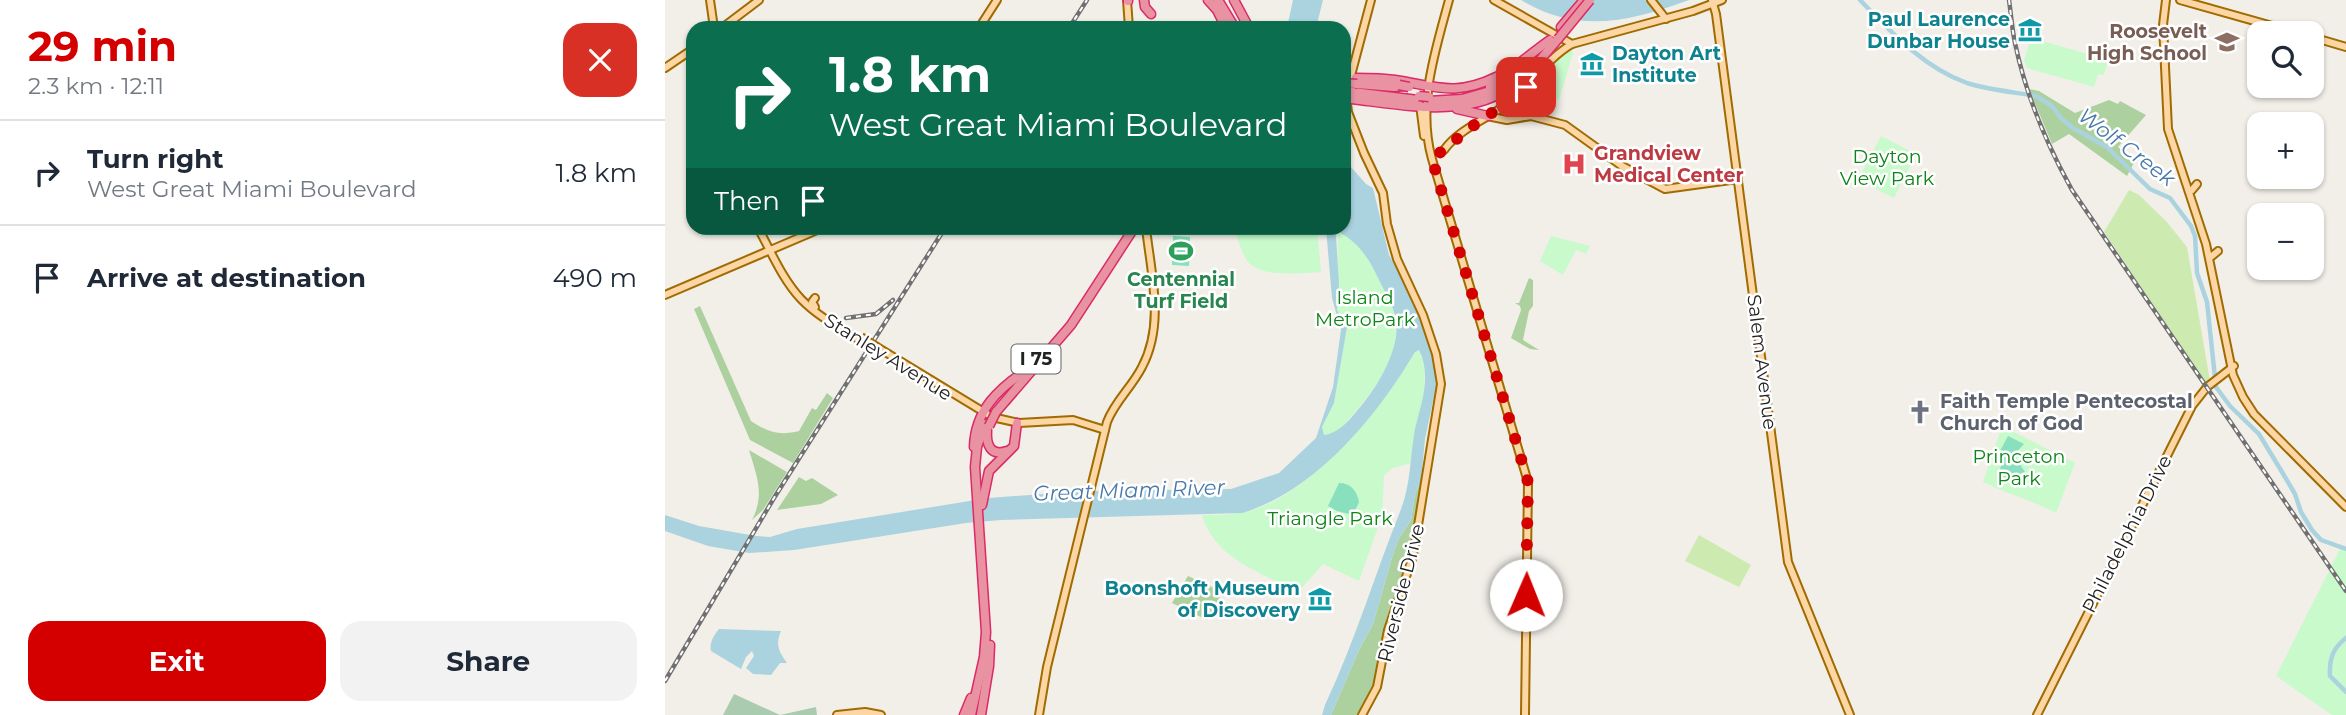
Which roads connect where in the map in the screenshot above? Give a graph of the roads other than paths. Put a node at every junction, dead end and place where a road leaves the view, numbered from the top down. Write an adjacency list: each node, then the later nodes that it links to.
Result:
1 (708, 0): 19 (main road)
2 (759, 0): 20 (main road)
3 (997, 0): 21 (main road)
4 (1127, 0): 22 (main road)
5 (1144, 0): 17 (highway)
6 (1233, 0): 25 (highway); 26 (highway)
7 (1373, 0): 36 (main road, Riverside Drive)
8 (1449, 0): 41 (main road)
9 (1494, 0): 30 (main road)
10 (1584, 0): 28 (highway, bridge)
11 (1590, 0): 28 (highway, bridge)
12 (1651, 0): 18 (main road)
13 (2180, 0): 27 (main road)
14 (1214, 1): 23 (highway); 24 (highway)
15 (2166, 1): 52 (main road); 65 (main road)
16 (1715, 2): 18 (main road); 50 (main road, Salem Avenue)
17 (1151, 14)
18 (1662, 18): 30 (main road)
19 (711, 21)
20 (731, 21)
21 (984, 21)
22 (1128, 21)
23 (1222, 21)
24 (1230, 21)
25 (1235, 21)
26 (1245, 21)
27 (2254, 21)
28 (1553, 38): 35 (highway); 41 (highway); 41 (highway)
29 (2324, 41): 31 (main road)
30 (1572, 44): 33 (main road)
31 (2346, 47)
32 (686, 54): 34 (main road)
33 (1558, 54): 43 (main road); 44 (main road)
34 (665, 68)
35 (1530, 69): 41 (highway); 42 (highway)
36 (1351, 75)
37 (1351, 86): 41 (highway, bridge)
38 (1351, 86): 41 (highway)
39 (1351, 86): 41 (highway)
40 (1351, 87): 41 (highway)
41 (1422, 95): 42 (highway); 49 (main road)
42 (1447, 107): 44 (highway)
43 (1501, 111): 44 (main road); 47 (main road)
44 (1490, 116): 47 (main road); 49 (main road)
45 (1351, 117): 82 (main road, Riverside Drive)
46 (1555, 117): 48 (main road)
47 (1504, 120): 48 (main road)
48 (1567, 127): 50 (main road)
49 (1432, 159): 83 (main road)
50 (1738, 179): 84 (main road, Salem Avenue)
51 (2197, 184): 52 (main road)
52 (2192, 190): 65 (main road)
53 (764, 235): 58 (main road, Stanley Avenue)
54 (807, 235): 58 (main road)
55 (1124, 235): 61 (highway, I 75)
56 (1129, 235): 61 (highway, I 75)
57 (1147, 235): 69 (main road)
58 (772, 250): 59 (main road); 62 (main road, Stanley Avenue); 64 (main road, Stanley Avenue)
59 (665, 295)
60 (815, 298): 62 (main road)
61 (1086, 298): 63 (highway, I 75)
62 (815, 307): 64 (main road, Stanley Avenue)
63 (1080, 307): 66 (highway, I 75); 66 (highway, I 75)
64 (861, 339): 66 (main road, Stanley Avenue, bridge)
65 (2230, 369): 71 (main road); 85 (main road, Philadelphia Drive)
66 (986, 411): 67 (main road, Stanley Avenue); 68 (highway, I 75, bridge); 70 (highway)
67 (1016, 425): 68 (highway); 69 (main road, Stanley Avenue); 70 (highway)
68 (987, 426): 70 (highway, I 75)
69 (1105, 430): 74 (main road)
70 (979, 489): 72 (highway)
71 (2346, 505)
72 (988, 612): 73 (highway); 75 (highway)
73 (990, 644): 79 (highway); 80 (highway)
74 (1051, 661): 81 (main road); 81 (main road)
75 (981, 676): 78 (highway); 79 (highway)
76 (837, 715): 77 (main road)
77 (881, 715)
78 (964, 715)
79 (973, 715)
80 (981, 715)
81 (1041, 715)
82 (1364, 715)
83 (1525, 715)
84 (1850, 715)
85 (2037, 715)

